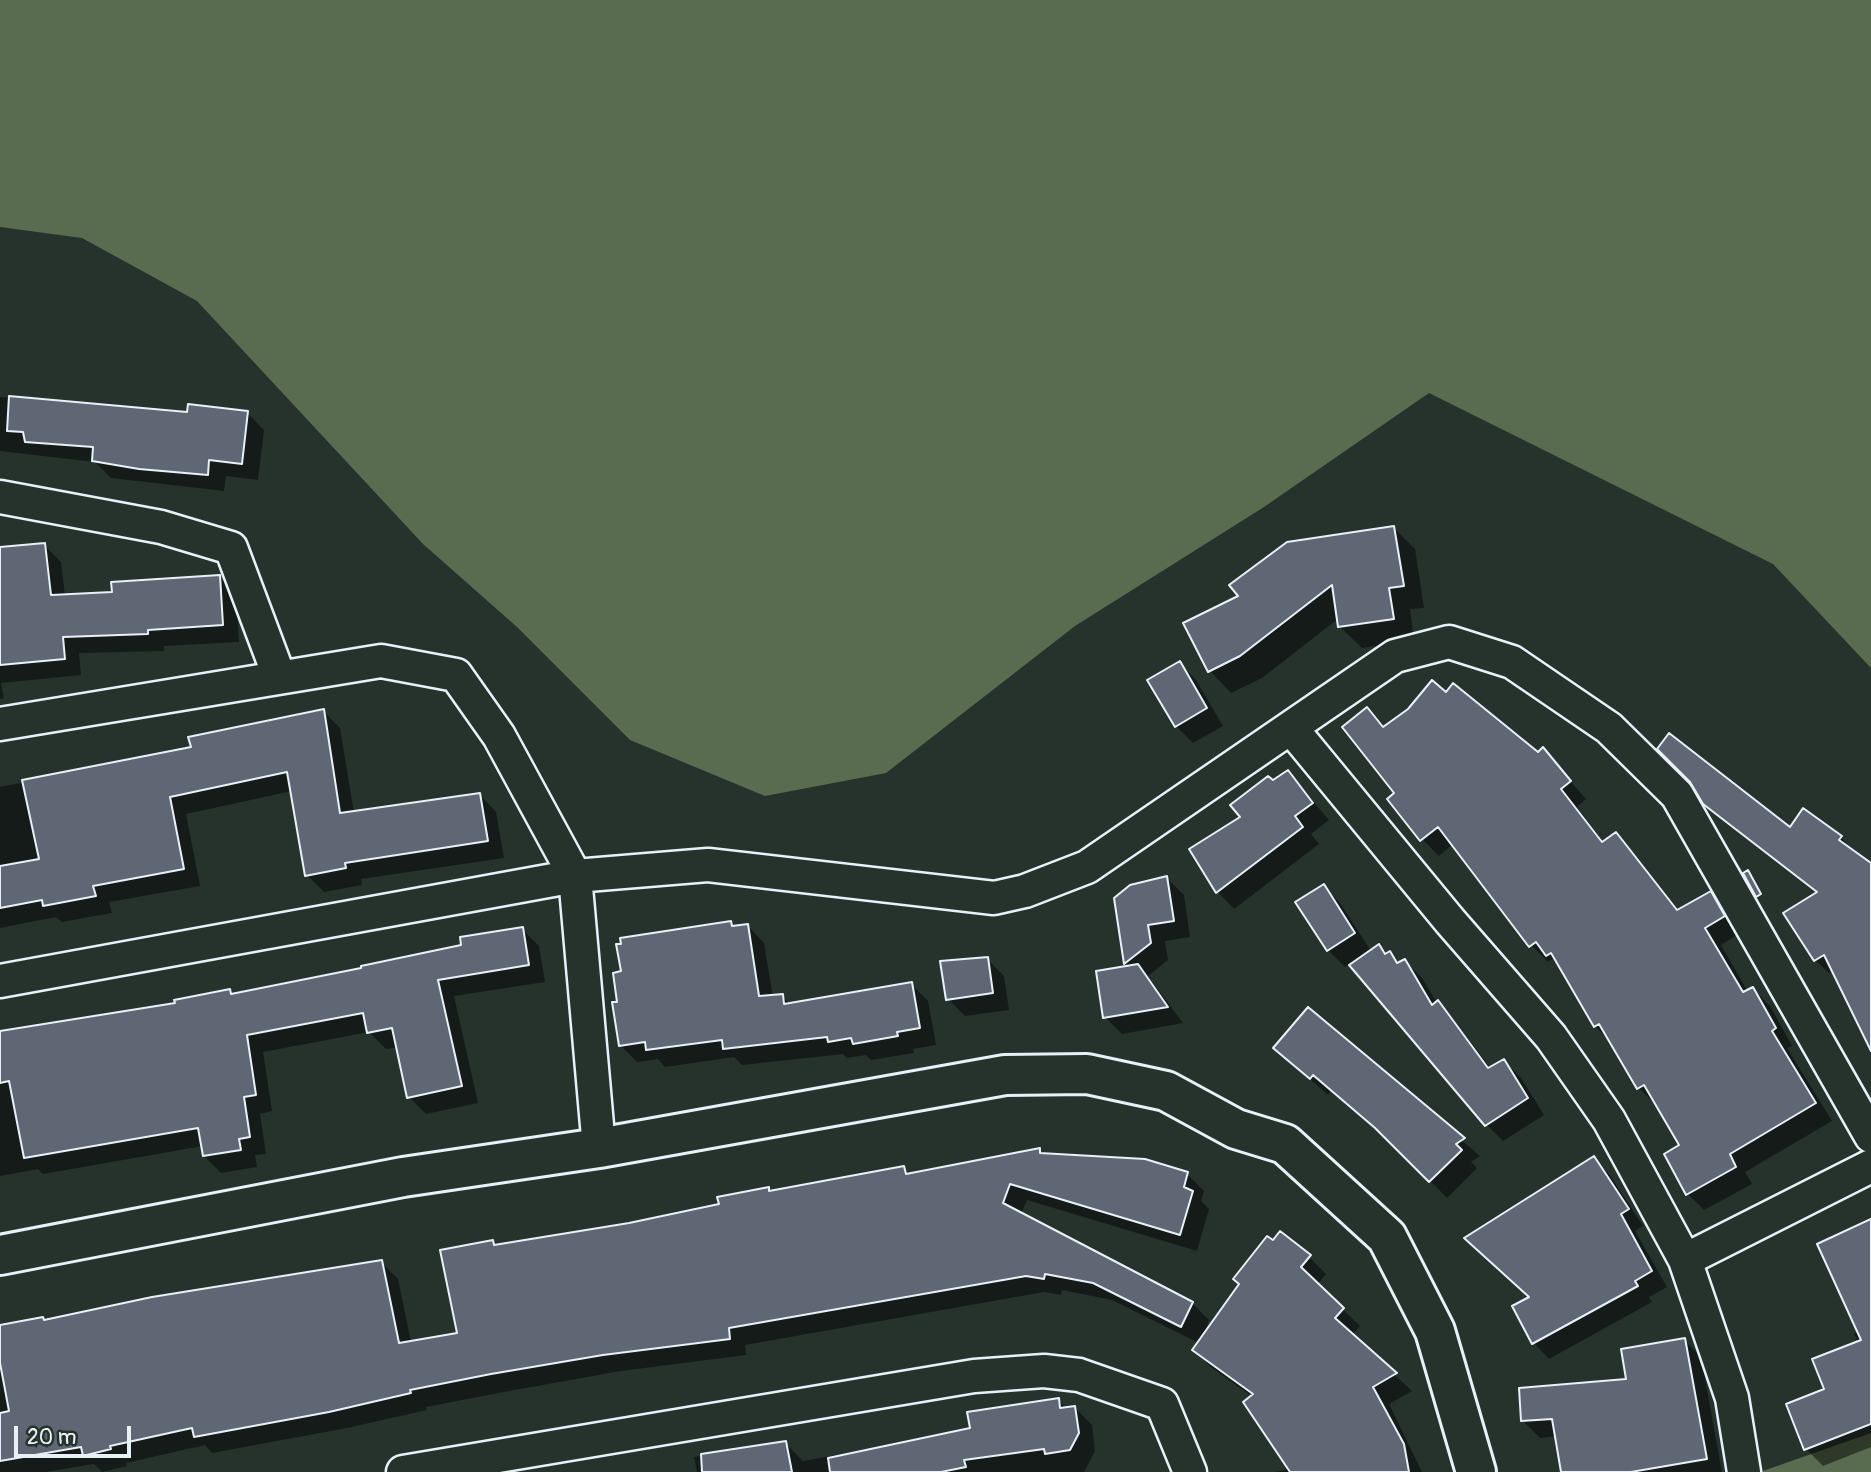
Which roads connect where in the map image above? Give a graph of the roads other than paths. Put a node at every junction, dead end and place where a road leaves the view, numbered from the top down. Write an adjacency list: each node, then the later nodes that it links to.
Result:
1 (0, 497): 2 (street)
2 (279, 676): 3 (street); 5 (street)
3 (0, 724)
4 (1291, 728): 5 (street); 7 (street); 11 (street)
5 (575, 876): 6 (street); 8 (street)
6 (0, 981)
7 (1871, 1136)
8 (600, 1148): 10 (street); 14 (street)
9 (1871, 1166): 11 (street)
10 (0, 1255)
11 (1685, 1260): 15 (street)
12 (403, 1472): 13 (street)
13 (1190, 1472)
14 (1476, 1472)
15 (1744, 1472)

